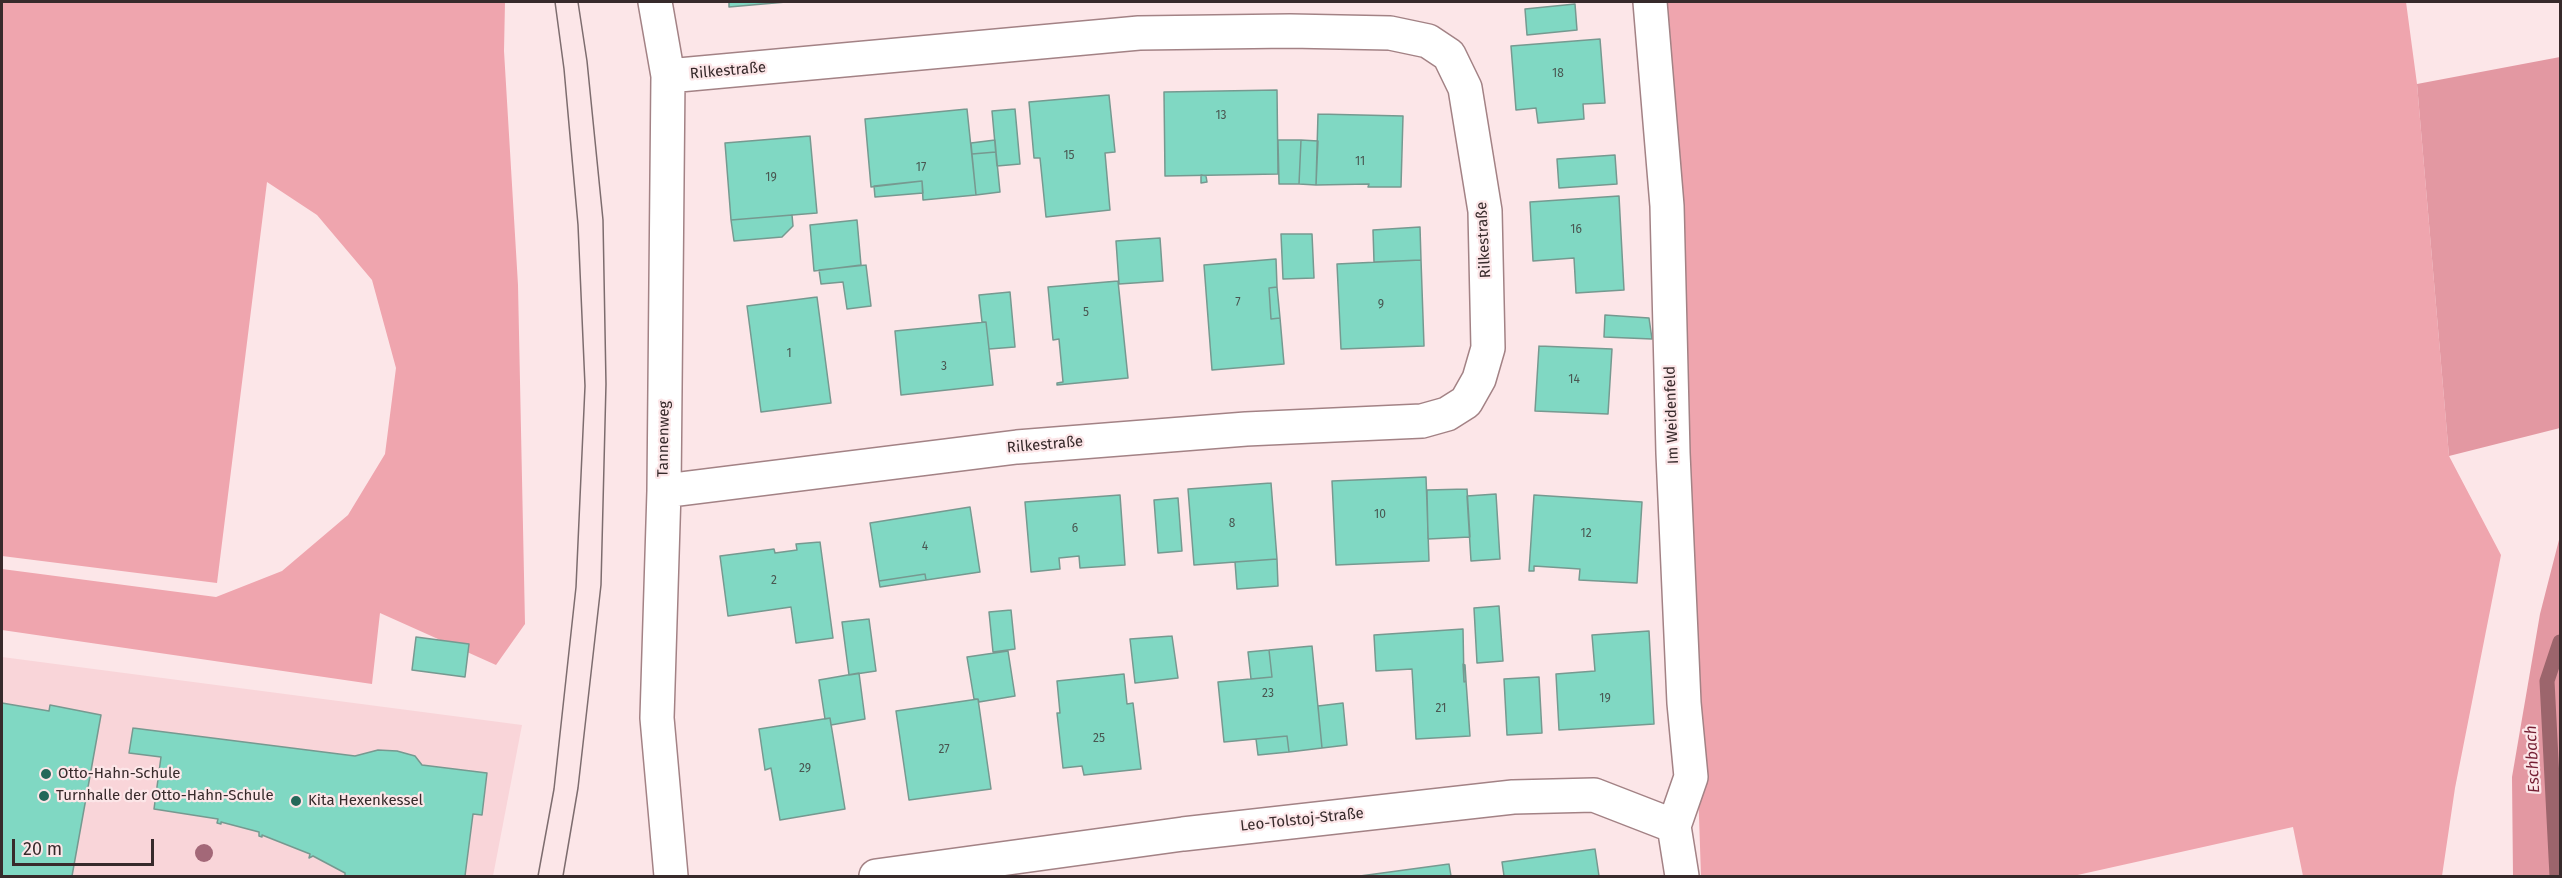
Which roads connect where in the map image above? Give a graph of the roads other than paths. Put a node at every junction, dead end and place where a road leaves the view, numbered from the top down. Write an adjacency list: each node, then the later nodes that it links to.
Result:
1 (655, 2): 3 (street, Tannenweg)
2 (1650, 2): 5 (street, Im Weidenfeld)
3 (668, 76): 4 (street, Tannenweg); 4 (street, Rilkestraße)
4 (664, 491): 6 (street, Tannenweg)
5 (1674, 826): 7 (street, Leo-Tolstoj-Straße); 8 (street)
6 (671, 876)
7 (876, 876)
8 (1682, 876)

